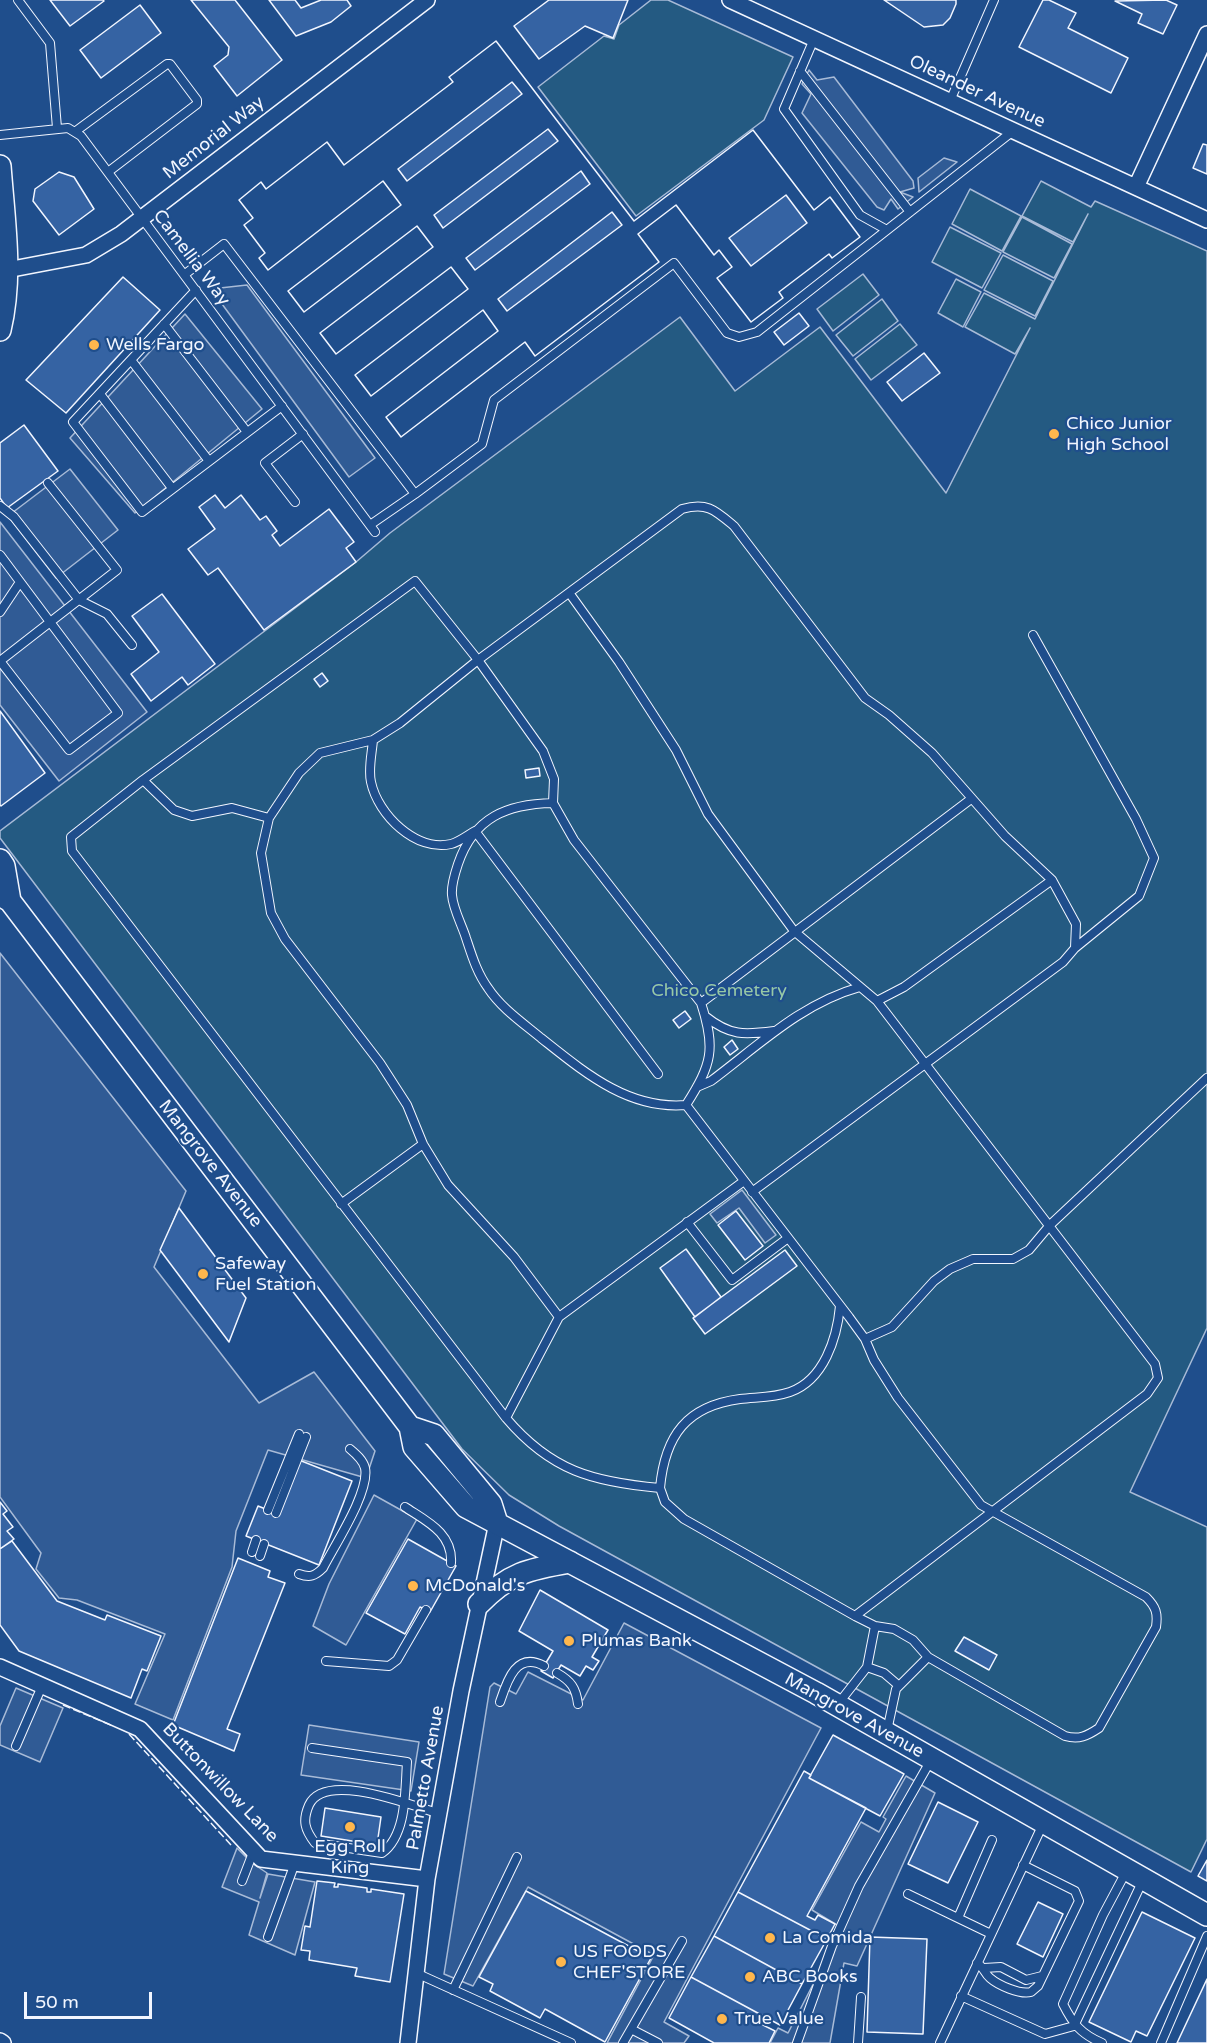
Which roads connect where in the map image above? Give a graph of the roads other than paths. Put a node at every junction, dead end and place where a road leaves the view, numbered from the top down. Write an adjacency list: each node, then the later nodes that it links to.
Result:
1 (18, 0): 9 (lane)
2 (427, 0): 17 (street, Memorial Way)
3 (730, 0): 6 (street, Oleander Avenue)
4 (994, 0): 8 (lane)
5 (1207, 34): 15 (street)
6 (814, 39): 7 (lane); 8 (street, Oleander Avenue)
7 (800, 71): 16 (lane); 19 (lane)
8 (950, 101): 10 (street, Oleander Avenue)
9 (57, 129): 11 (lane); 12 (lane)
10 (1013, 130): 15 (street, Oleander Avenue); 16 (lane)
11 (76, 131): 14 (lane, Camellia Way); 14 (lane)
12 (0, 135)
13 (0, 166): 20 (street)
14 (108, 172): 17 (lane, Camellia Way)
15 (1136, 187): 18 (street, Oleander Avenue)
16 (909, 212): 19 (lane)
17 (142, 218): 20 (street, Memorial Way); 21 (lane, Camellia Way)
18 (1207, 220)
19 (887, 230): 33 (lane)
20 (8, 270): 24 (street)
21 (184, 275): 22 (lane, Camellia Way); 33 (lane)
22 (195, 290): 23 (lane); 27 (lane, Camellia Way)
23 (164, 324): 25 (lane); 28 (lane)
24 (0, 330)
25 (131, 360): 26 (lane); 30 (lane)
26 (100, 393): 32 (lane); 32 (lane)
27 (282, 406): 28 (lane); 29 (lane, Camellia Way)
28 (247, 432): 30 (lane)
29 (303, 434): 33 (lane, Camellia Way); 34 (lane)
30 (208, 461): 32 (lane)
31 (48, 483): 39 (lane)
32 (172, 488)
33 (415, 494)
34 (295, 502)
35 (0, 506): 39 (lane)
36 (0, 555): 37 (lane)
37 (20, 582): 40 (lane); 41 (lane)
38 (570, 594): 44 (lane); 48 (lane); 55 (lane)
39 (79, 600): 41 (lane); 43 (lane)
40 (0, 612)
41 (50, 622): 45 (lane); 45 (lane)
42 (1034, 635): 56 (lane)
43 (132, 645)
44 (478, 660): 46 (lane); 47 (lane); 49 (lane)
45 (0, 661)
46 (374, 740): 50 (lane); 51 (lane)
47 (143, 780): 50 (lane); 70 (lane)
48 (971, 799): 53 (lane); 55 (lane)
49 (553, 803): 51 (lane); 59 (lane)
50 (269, 818): 67 (lane)
51 (475, 831): 63 (lane); 66 (lane)
52 (0, 860): 54 (street, Mangrove Avenue)
53 (1052, 880): 56 (lane); 58 (lane)
54 (5, 898): 84 (street, Mangrove Avenue)
55 (794, 932): 57 (lane); 59 (lane)
56 (1075, 948): 62 (lane)
57 (860, 987): 58 (lane); 61 (lane)
58 (877, 1001): 62 (lane)
59 (701, 1003): 60 (lane)
60 (705, 1016): 61 (lane); 65 (lane)
61 (776, 1031): 65 (lane)
62 (925, 1064): 69 (lane); 72 (lane)
63 (658, 1074)
64 (1207, 1078): 72 (lane)
65 (697, 1088): 66 (lane)
66 (686, 1105): 68 (lane)
67 (423, 1144): 70 (lane); 75 (lane)
68 (744, 1181): 69 (lane); 71 (lane)
69 (752, 1192): 73 (lane)
70 (341, 1204): 77 (lane)
71 (687, 1222): 73 (lane); 75 (lane)
72 (1050, 1225): 76 (lane); 83 (lane)
73 (788, 1238): 74 (lane)
74 (840, 1306): 76 (lane); 80 (lane)
75 (559, 1317): 77 (lane)
76 (865, 1339): 83 (lane)
77 (506, 1418): 80 (lane)
78 (302, 1436): 82 (lane)
79 (350, 1449): 89 (lane)
80 (660, 1488): 92 (lane)
81 (405, 1507): 88 (lane)
82 (272, 1511)
83 (991, 1511): 92 (lane); 94 (lane)
84 (497, 1523): 87 (street, Mangrove Avenue); 90 (street, Palmetto Avenue)
85 (260, 1542): 86 (lane)
86 (256, 1554)
87 (570, 1562): 90 (street); 104 (street, Mangrove Avenue)
88 (451, 1563)
89 (299, 1574)
90 (479, 1604): 110 (street, Palmetto Avenue)
91 (426, 1610): 95 (lane)
92 (855, 1616): 93 (lane)
93 (875, 1626): 94 (lane); 98 (lane)
94 (928, 1657): 100 (lane)
95 (326, 1661)
96 (544, 1666): 102 (lane)
97 (0, 1667): 101 (street, Buttonwillow Lane)
98 (867, 1667): 100 (lane); 104 (lane)
99 (556, 1673): 103 (lane)
100 (898, 1685): 105 (lane)
101 (42, 1686): 106 (lane); 113 (street, Buttonwillow Lane)
102 (500, 1702)
103 (578, 1704)
104 (837, 1705): 105 (street, Mangrove Avenue)
105 (886, 1733): 108 (street, Mangrove Avenue)
106 (16, 1746)
107 (312, 1748): 109 (lane)
108 (932, 1759): 111 (street, Mangrove Avenue); 140 (lane)
109 (404, 1804): 109 (lane); 110 (lane)
110 (440, 1814): 118 (street, Palmetto Avenue)
111 (1044, 1822): 116 (lane); 117 (street, Mangrove Avenue)
112 (992, 1840): 122 (lane)
113 (254, 1850): 115 (street, Buttonwillow Lane); 119 (lane)
114 (517, 1857): 130 (lane)
115 (295, 1863): 118 (street, Buttonwillow Lane); 125 (lane)
116 (1023, 1865): 123 (lane); 129 (lane)
117 (1135, 1875): 121 (street, Mangrove Avenue); 133 (lane); 133 (lane)
118 (427, 1879): 128 (street, Palmetto Avenue)
119 (242, 1881)
120 (908, 1894): 122 (lane)
121 (1207, 1915)
122 (958, 1918): 123 (lane)
123 (991, 1934): 127 (lane)
124 (1207, 1936): 144 (lane)
125 (268, 1937)
126 (682, 1941): 134 (lane)
127 (981, 1965): 129 (lane); 129 (lane); 131 (lane)
128 (416, 1973): 130 (lane); 136 (street, Palmetto Avenue)
129 (1042, 1976)
130 (453, 1990): 137 (lane)
131 (961, 1996): 133 (lane); 142 (lane)
132 (861, 1997): 141 (lane)
133 (1074, 2025): 135 (lane)
134 (631, 2029): 138 (lane); 139 (lane)
135 (1086, 2040): 143 (lane)
136 (408, 2043)
137 (571, 2043)
138 (623, 2043)
139 (658, 2043)
140 (797, 2043)
141 (858, 2043)
142 (940, 2043)
143 (1102, 2043)
144 (1161, 2043)

